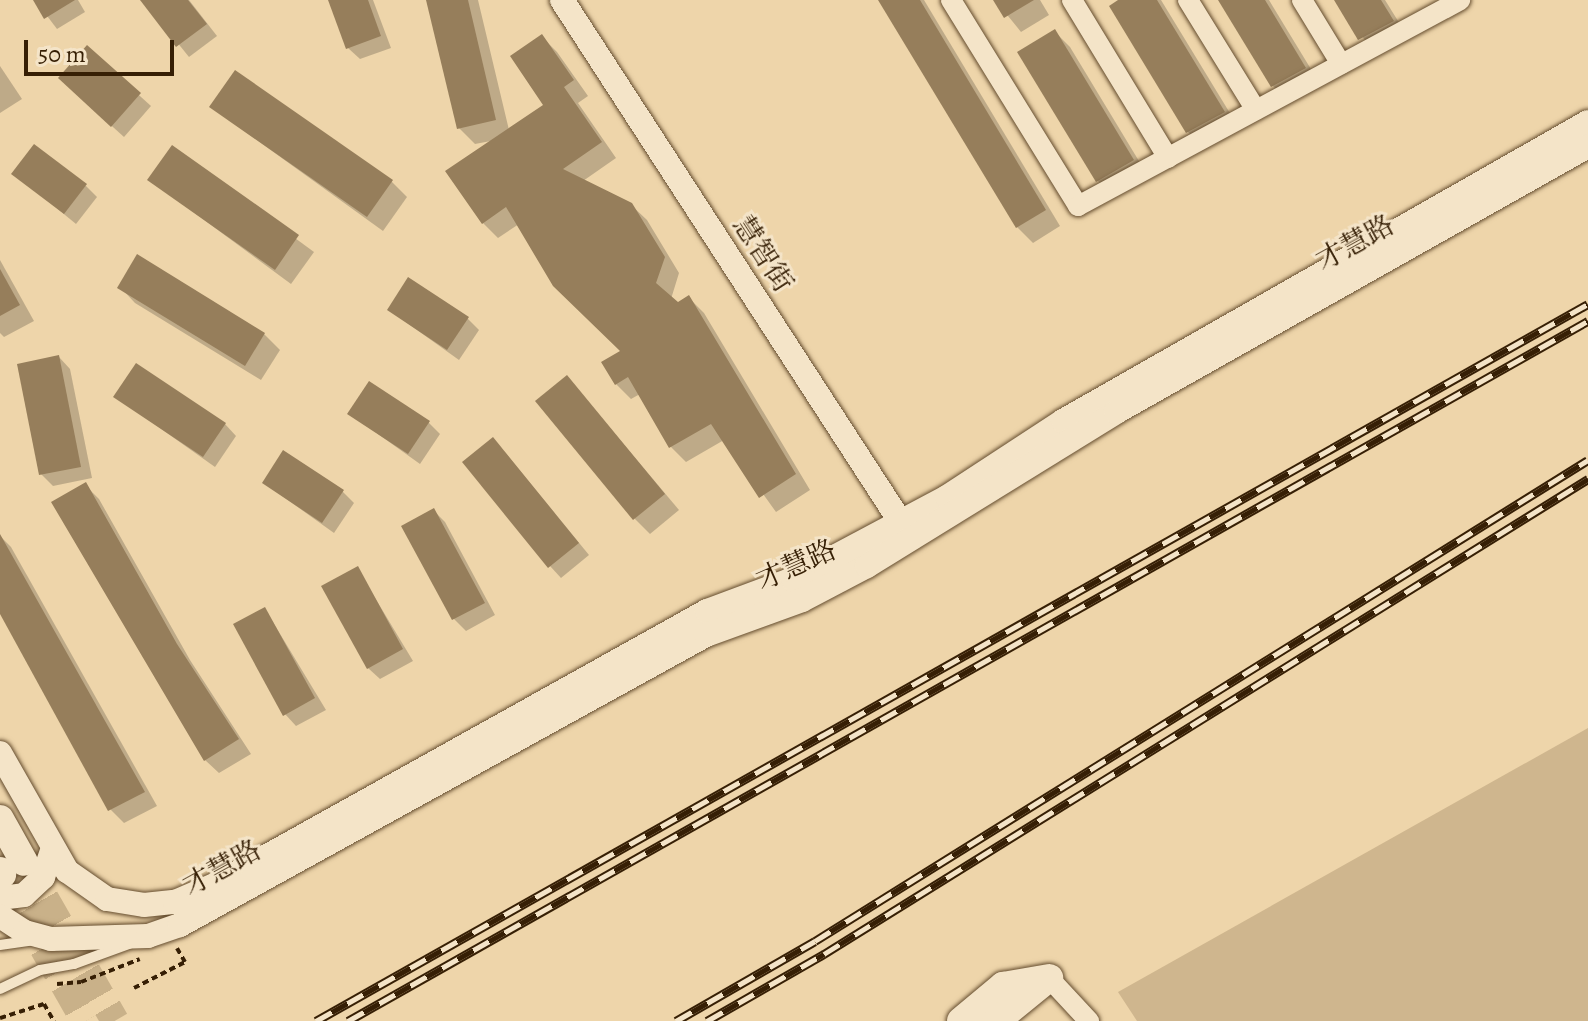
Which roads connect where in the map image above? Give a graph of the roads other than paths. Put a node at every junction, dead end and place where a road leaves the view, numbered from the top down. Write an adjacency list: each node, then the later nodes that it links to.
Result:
1 (562, 0): 14 (street, 慧智街)
2 (578, 0): 14 (street, 慧智街)
3 (951, 0): 13 (street)
4 (1072, 0): 13 (street)
5 (1188, 0): 10 (street)
6 (1302, 0): 9 (street)
7 (1460, 0): 8 (street)
8 (1431, 7): 9 (street)
9 (1341, 64): 10 (street)
10 (1256, 110): 13 (street)
11 (1588, 122): 14 (street, 才慧路)
12 (1588, 146): 14 (street, 才慧路)
13 (1168, 158)
14 (912, 528): 17 (street, 才慧路); 20 (street, 才慧路)
15 (0, 753): 17 (street, 才慧路)
16 (0, 819): 18 (main road)
17 (53, 848): 18 (street)
18 (6, 876)
19 (0, 916): 21 (street, 才慧路)
20 (148, 936): 21 (street, 才慧路); 24 (lane)
21 (51, 939): 22 (lane)
22 (0, 945)
23 (1049, 978): 25 (main road); 26 (main road); 27 (street)
24 (0, 989)
25 (961, 1021)
26 (996, 1021)
27 (1089, 1021)

